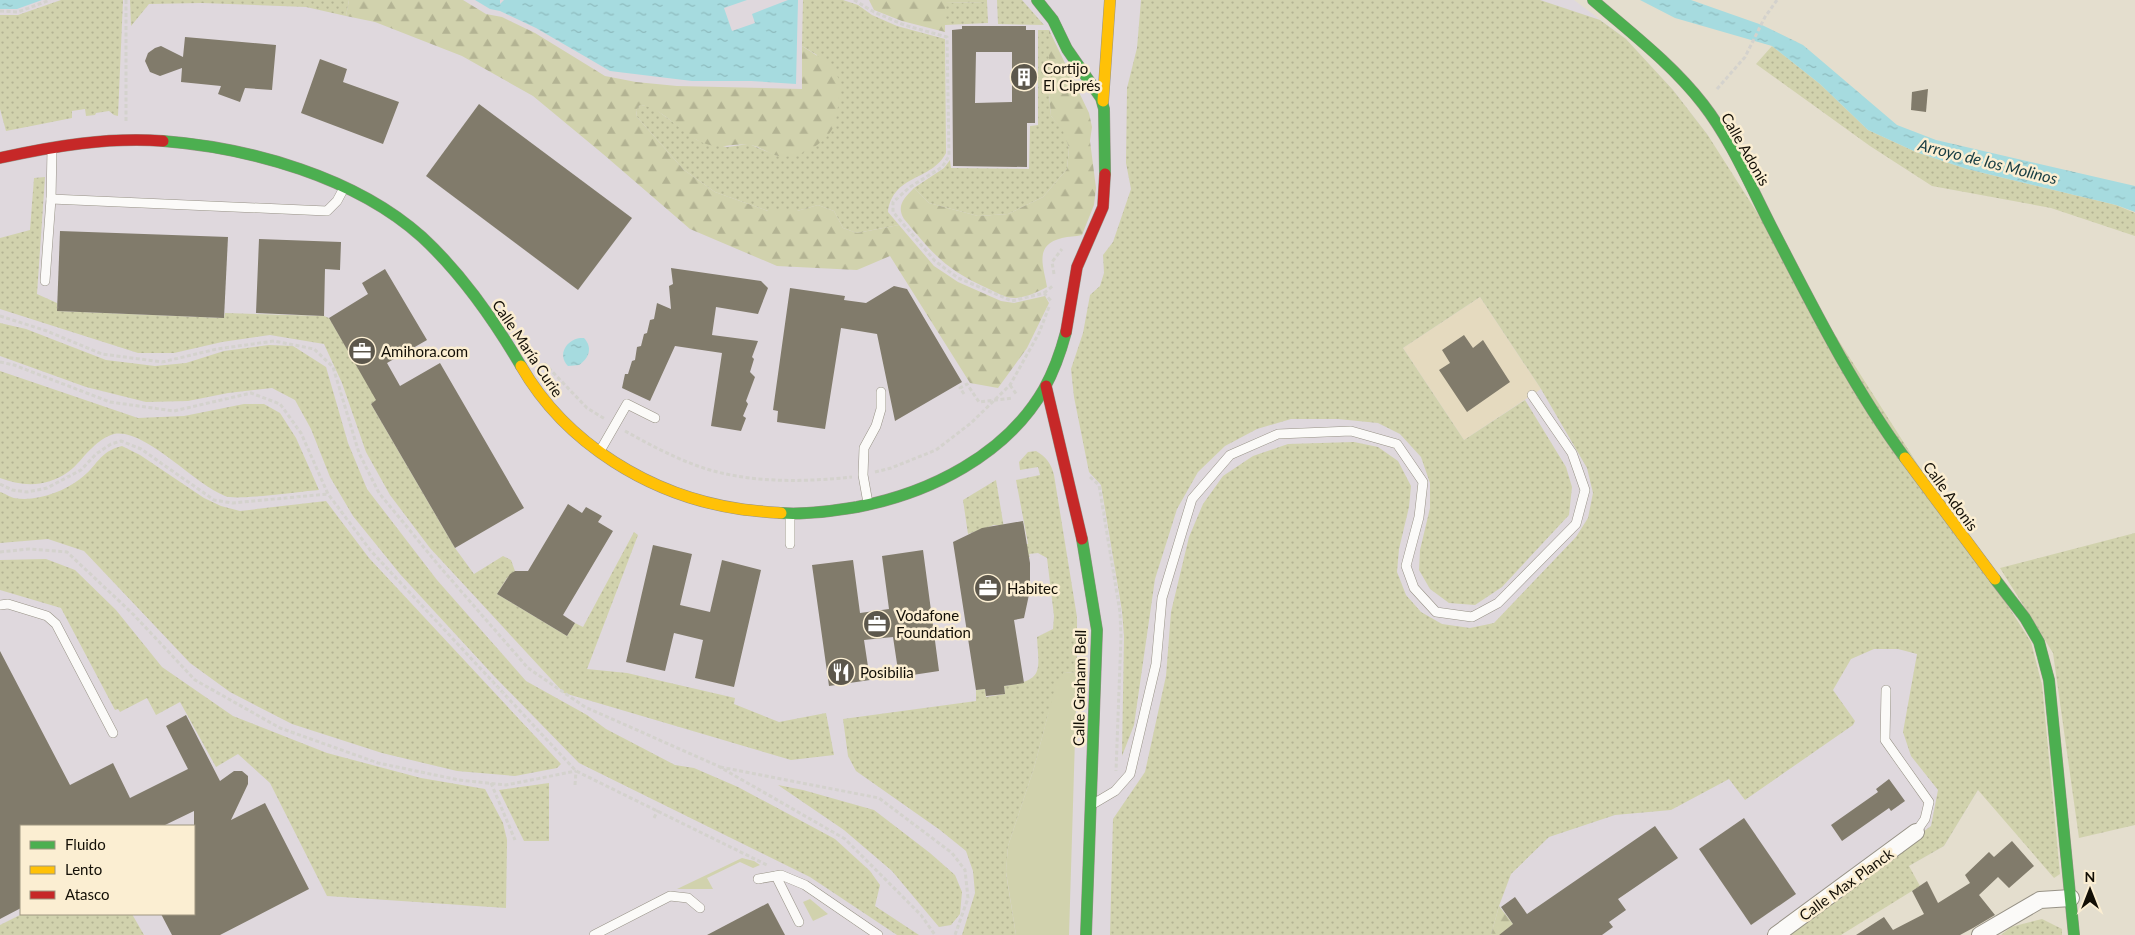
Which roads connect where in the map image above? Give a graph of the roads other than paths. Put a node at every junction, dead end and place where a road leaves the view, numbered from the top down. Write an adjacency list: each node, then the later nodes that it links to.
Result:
1 (1037, 0): 4 (street)
2 (1110, 0): 4 (street, Calle María Curie)
3 (1593, 0): 25 (street, Calle Adonis)
4 (1103, 101): 10 (street, Calle María Curie)
5 (52, 146): 6 (street, Calle María Curie); 7 (street, Calle María Curie); 8 (lane)
6 (0, 158)
7 (344, 187): 8 (lane); 14 (street, Calle María Curie)
8 (51, 199): 9 (lane)
9 (45, 281)
10 (1046, 386): 15 (street, Calle María Curie); 21 (street, Calle Graham Bell)
11 (881, 392): 15 (lane)
12 (1532, 395): 21 (lane)
13 (654, 418): 14 (lane)
14 (599, 452): 16 (street, Calle María Curie)
15 (868, 506): 16 (street, Calle María Curie)
16 (790, 514): 17 (lane)
17 (790, 544)
18 (0, 605): 20 (lane)
19 (1886, 690): 22 (lane)
20 (112, 733)
21 (1091, 806): 30 (street, Calle Graham Bell)
22 (1916, 832): 31 (street, Calle Max Planck)
23 (778, 875): 24 (lane); 27 (lane); 29 (lane)
24 (758, 879)
25 (2071, 898): 32 (street); 33 (street, Calle Adonis)
26 (700, 908): 28 (lane)
27 (799, 922)
28 (594, 935)
29 (878, 935)
30 (1086, 935)
31 (1776, 935)
32 (1980, 935)
33 (2074, 935)

